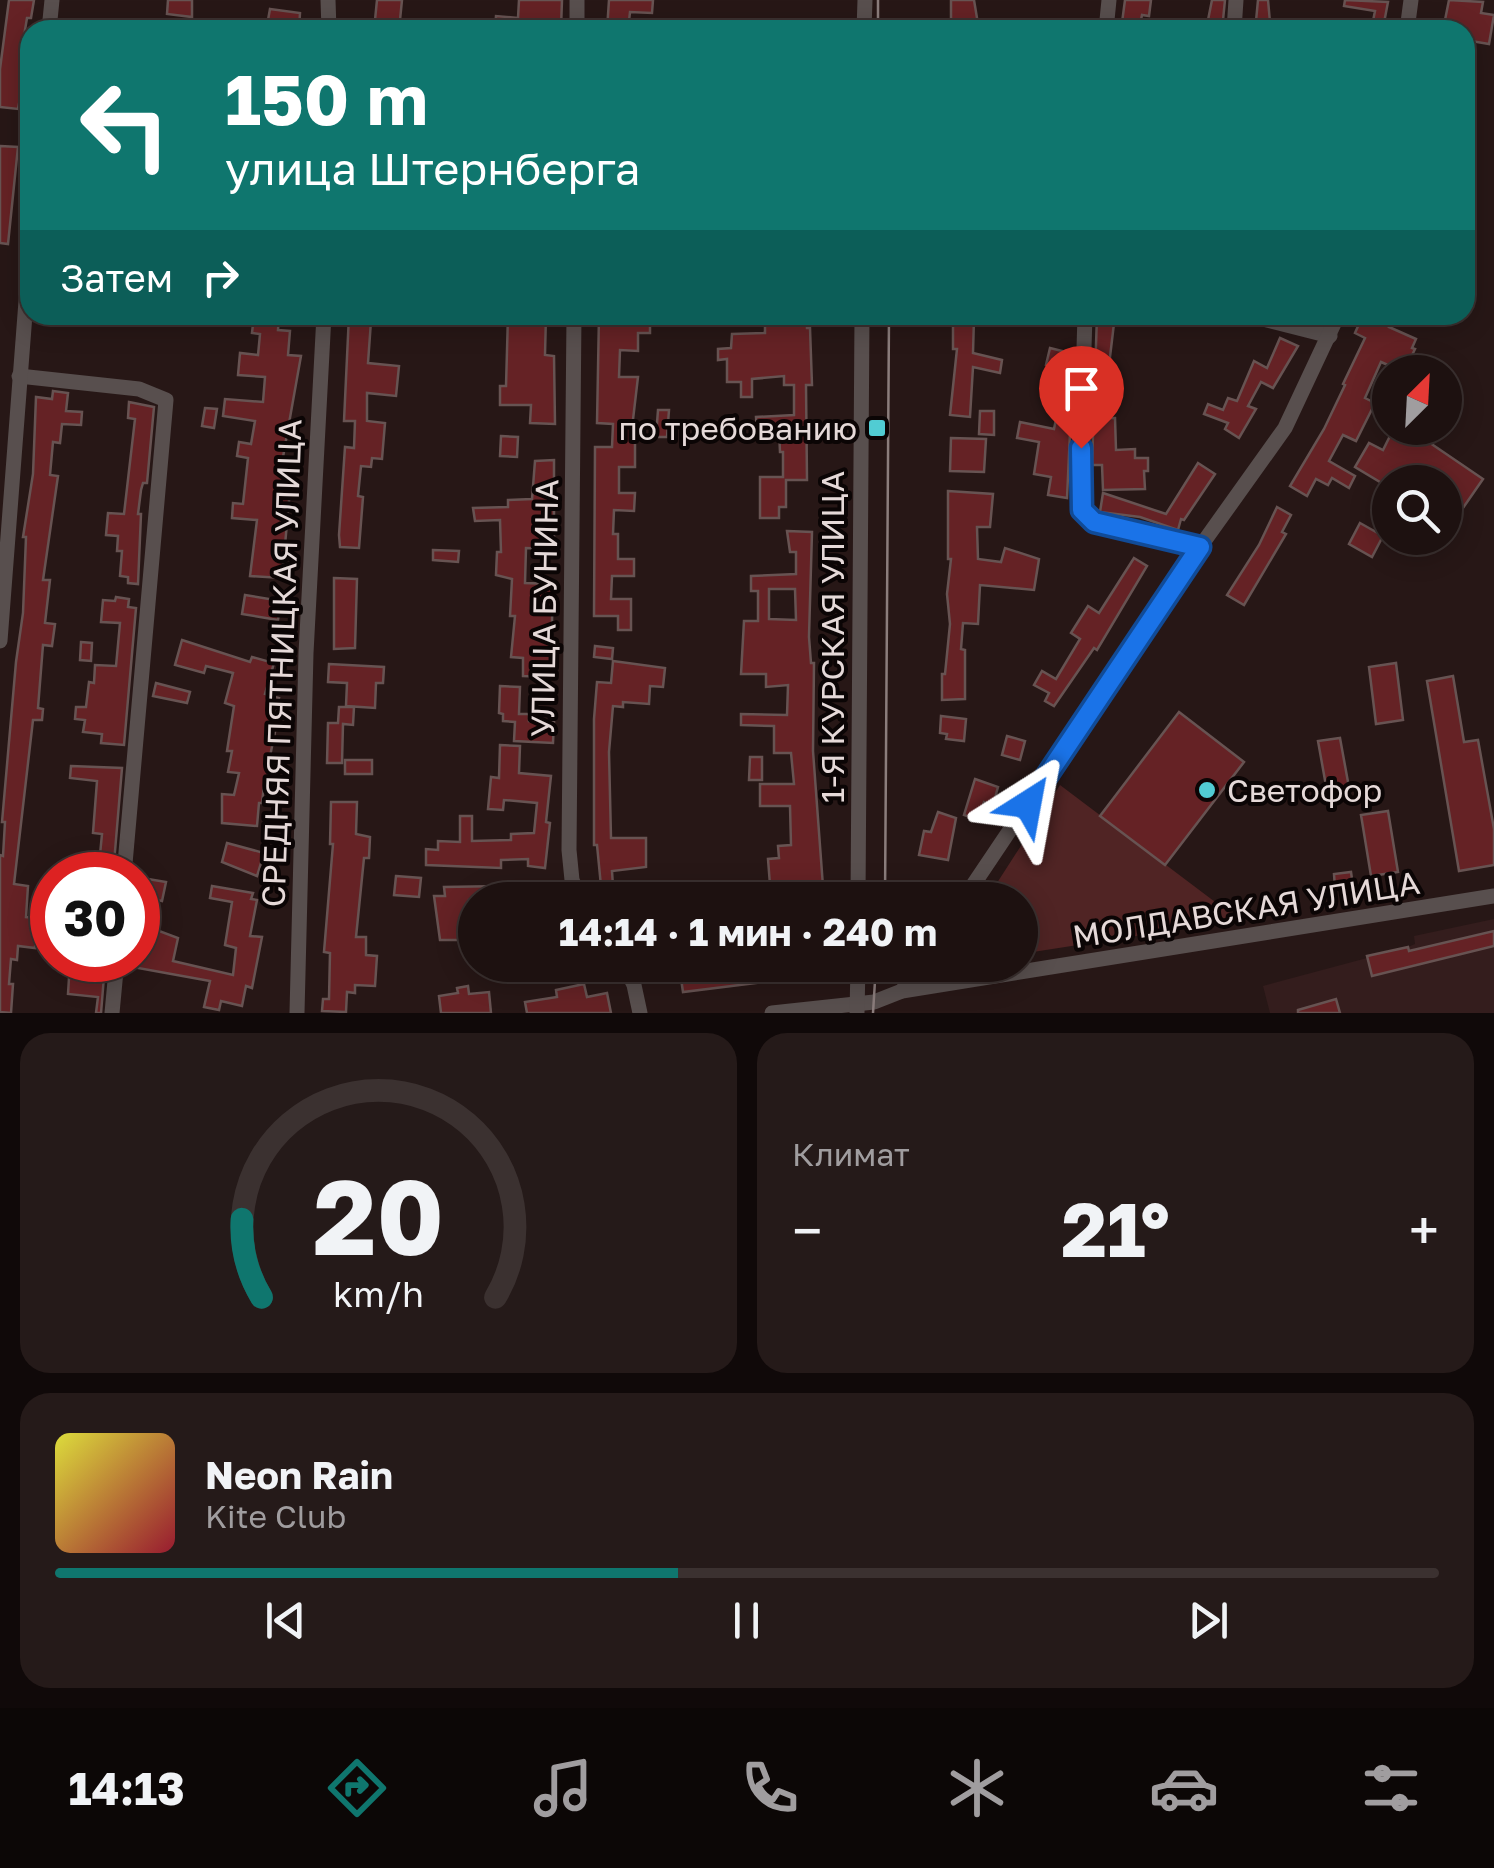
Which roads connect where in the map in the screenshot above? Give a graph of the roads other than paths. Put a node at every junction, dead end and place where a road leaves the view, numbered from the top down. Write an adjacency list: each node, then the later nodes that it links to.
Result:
1 (23, 325): 9 (street)
2 (323, 325): 24 (street, СРЕДНЯЯ ПЯТНИЦКАЯ УЛИЦА)
3 (574, 325): 13 (street, УЛИЦА БУНИНА)
4 (862, 325): 14 (street, 1-Я КУРСКАЯ УЛИЦА)
5 (1085, 325): 10 (street)
6 (1287, 325): 8 (street)
7 (1334, 325): 8 (street)
8 (1330, 336): 10 (street)
9 (19, 376): 11 (street); 12 (street)
10 (1200, 547): 15 (street)
11 (0, 642)
12 (126, 852)
13 (573, 882)
14 (858, 882)
15 (975, 882)
16 (1494, 896): 21 (street, МОЛДАВСКАЯ УЛИЦА)
17 (115, 982): 23 (street)
18 (632, 982): 25 (street)
19 (858, 982): 22 (street)
20 (908, 982): 21 (street)
21 (902, 991): 22 (street, МОЛДАВСКАЯ УЛИЦА)
22 (858, 1008): 26 (street, МОЛДАВСКАЯ УЛИЦА)
23 (112, 1013)
24 (296, 1013)
25 (640, 1013)
26 (772, 1013)

